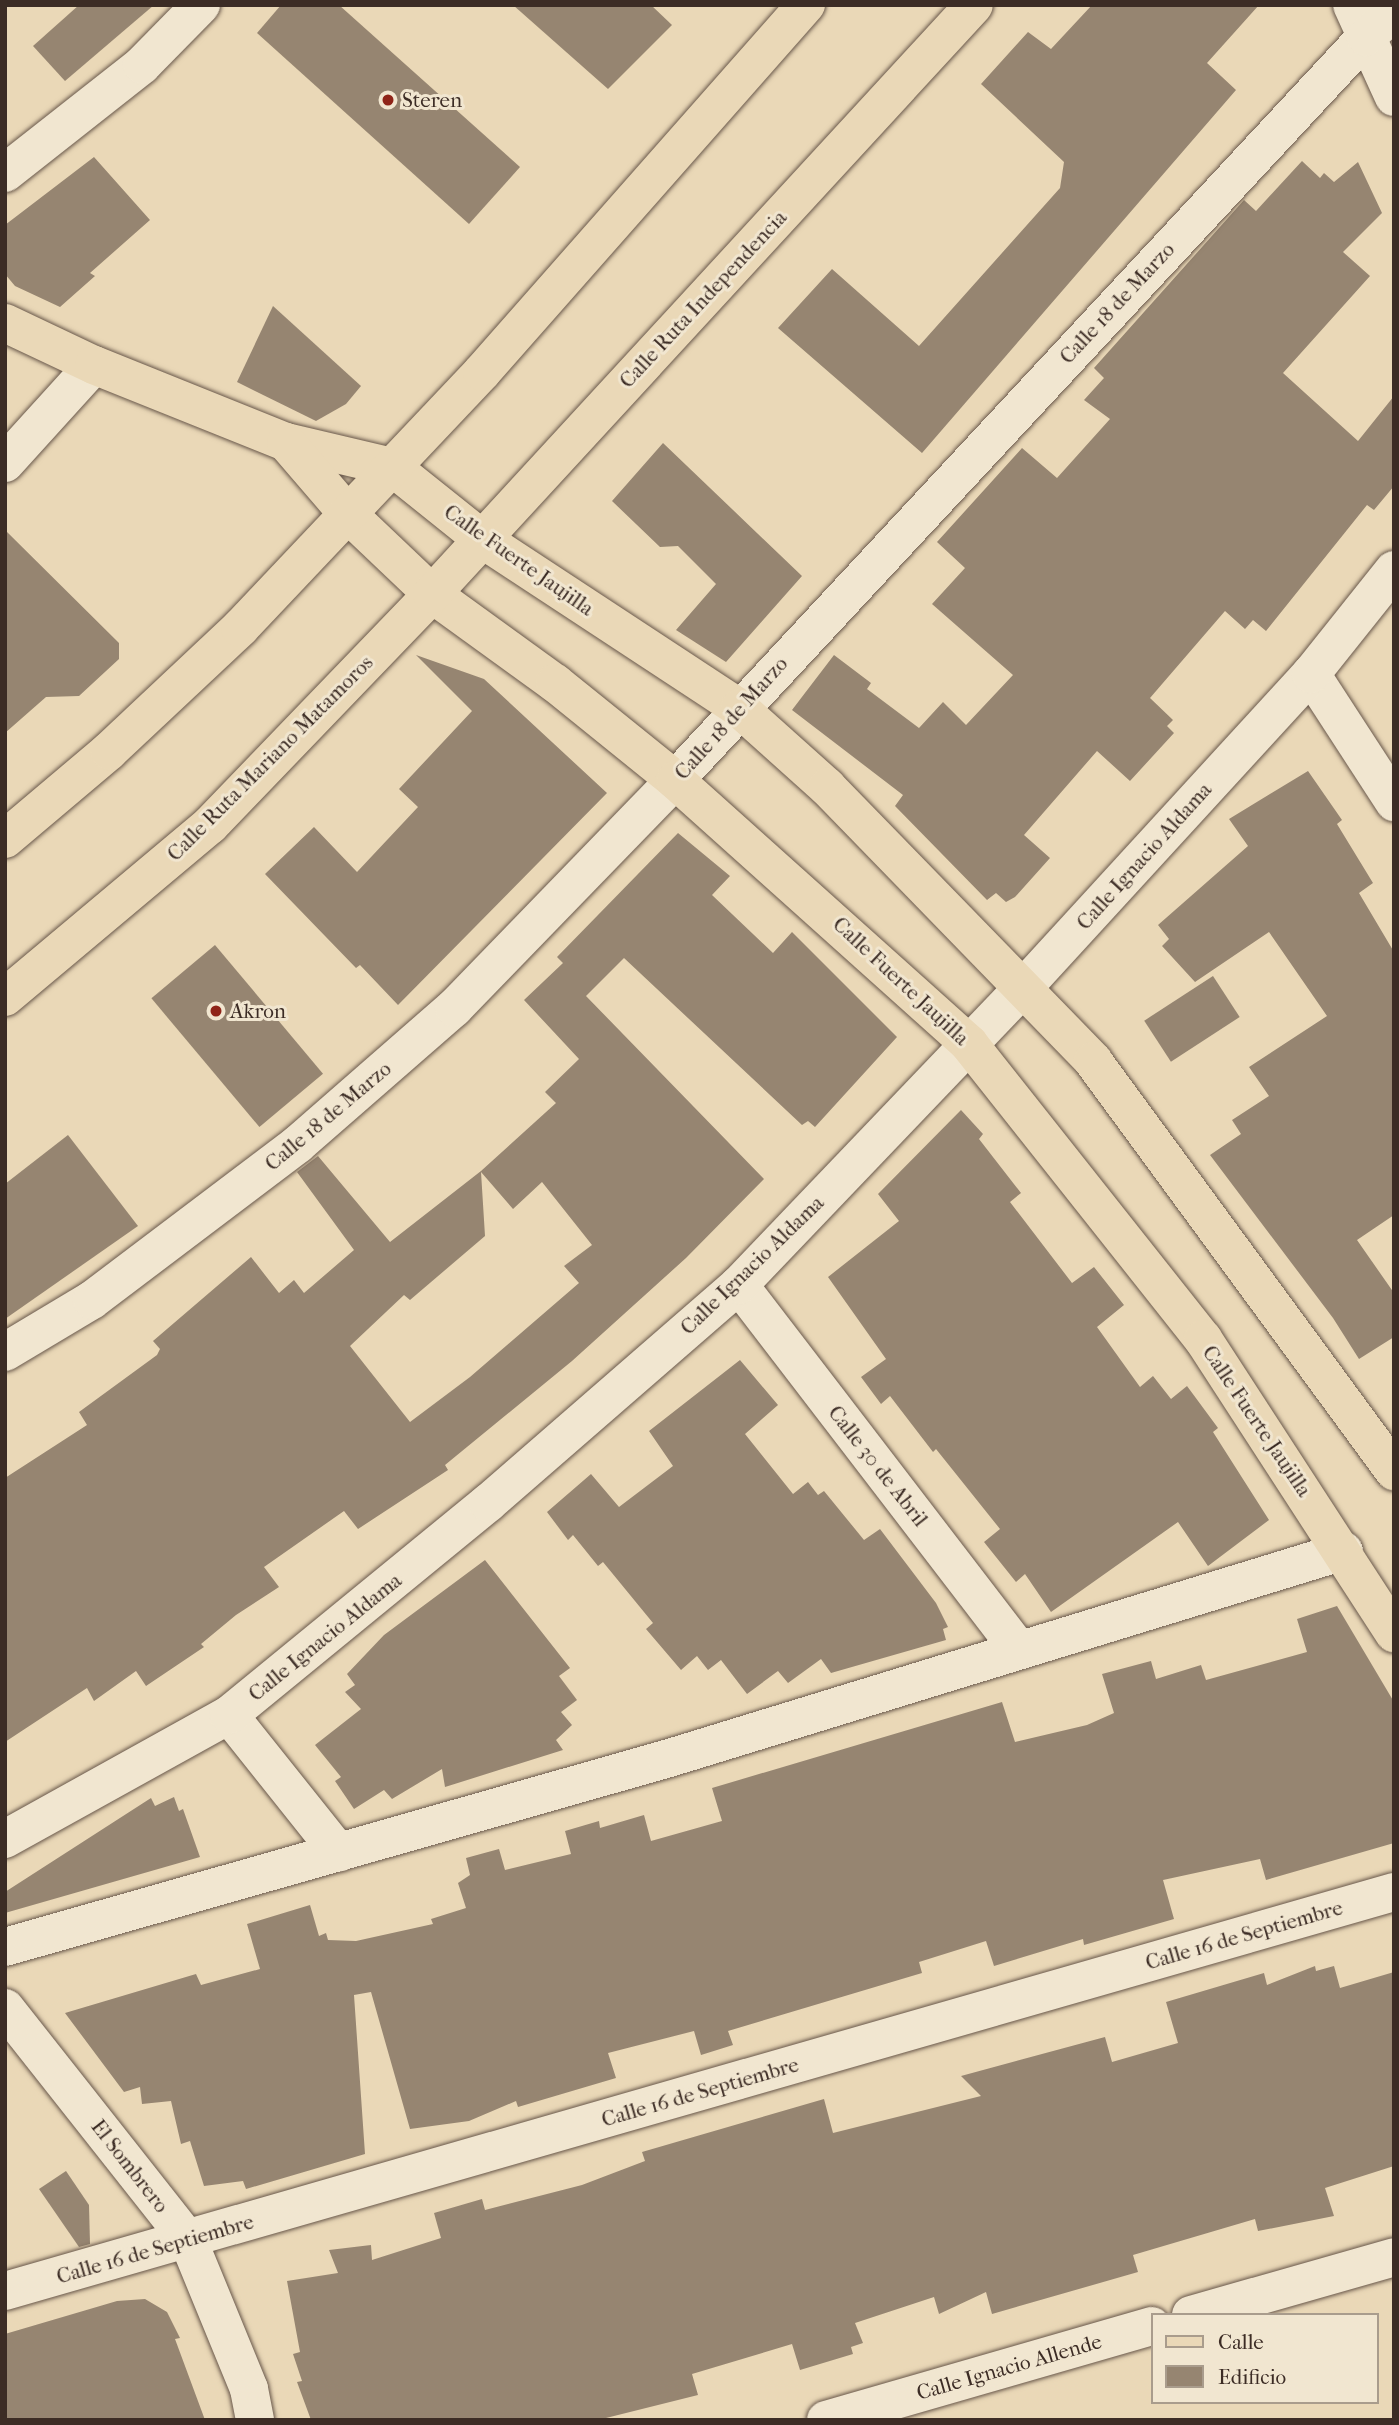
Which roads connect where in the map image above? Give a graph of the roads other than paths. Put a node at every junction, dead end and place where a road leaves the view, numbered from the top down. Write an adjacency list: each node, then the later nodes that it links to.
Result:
1 (201, 5): 6 (street)
2 (806, 5): 11 (main road)
3 (974, 5): 13 (main road, Calle Ruta Independencia)
4 (1371, 18): 5 (street); 17 (street, Calle 18 de Marzo)
5 (1394, 97)
6 (5, 173)
7 (5, 323): 8 (main road, Calle Fuerte Jaujilla)
8 (94, 365): 9 (main road, Calle Fuerte Jaujilla); 10 (street)
9 (286, 442): 11 (main road, Calle Fuerte Jaujilla); 12 (main road, Calle Fuerte Jaujilla)
10 (5, 463)
11 (392, 467): 12 (main road); 13 (main road, Calle Fuerte Jaujilla)
12 (348, 514): 15 (main road, Calle Fuerte Jaujilla); 20 (main road)
13 (482, 539): 15 (main road, Calle Ruta Independencia); 17 (main road, Calle Fuerte Jaujilla)
14 (1394, 570): 16 (street, Calle Ignacio Aldama)
15 (432, 594): 18 (main road, Calle Fuerte Jaujilla); 22 (main road, Calle Ruta Mariano Matamoros)
16 (1311, 674): 19 (street); 21 (street, Calle Ignacio Aldama)
17 (739, 708): 18 (street, Calle 18 de Marzo); 21 (main road, Calle Fuerte Jaujilla)
18 (675, 780): 23 (main road, Calle Fuerte Jaujilla); 25 (street, Calle 18 de Marzo)
19 (1394, 802)
20 (5, 839)
21 (1024, 987): 23 (street, Calle Ignacio Aldama); 26 (main road, Calle Fuerte Jaujilla)
22 (5, 997)
23 (969, 1044): 24 (street, Calle Ignacio Aldama); 27 (main road, Calle Fuerte Jaujilla)
24 (739, 1285): 29 (street, Calle 30 de Abril); 30 (street, Calle Ignacio Aldama)
25 (5, 1352)
26 (1394, 1471)
27 (1344, 1551): 28 (main road, Calle Fuerte Jaujilla); 29 (street)
28 (1394, 1633)
29 (1018, 1648): 32 (street)
30 (229, 1715): 31 (street, Calle Ignacio Aldama); 32 (street)
31 (5, 1839)
32 (339, 1853): 34 (street)
33 (1394, 1892): 36 (street, Calle 16 de Septiembre)
34 (5, 1947)
35 (5, 2008): 36 (street, El Sombrero)
36 (188, 2240): 38 (street, Calle 16 de Septiembre); 41 (street, El Sombrero)
37 (1394, 2257): 39 (street)
38 (5, 2291)
39 (1198, 2313)
40 (1150, 2327): 42 (street, Calle Ignacio Allende)
41 (255, 2420)
42 (826, 2420)

